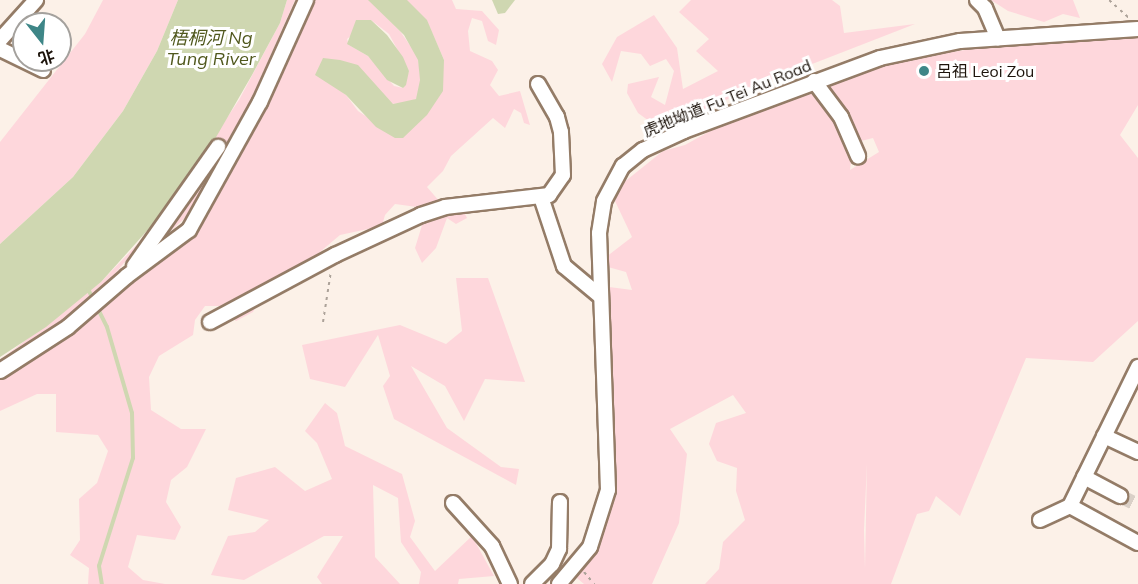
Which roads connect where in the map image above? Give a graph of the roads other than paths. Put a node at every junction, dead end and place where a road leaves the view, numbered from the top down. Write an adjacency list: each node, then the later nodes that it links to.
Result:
1 (36, 0): 6 (street)
2 (306, 0): 12 (street)
3 (977, 0): 5 (street)
4 (1134, 25): 5 (street, 虎地坳道 Fu Tei Au Road)
5 (998, 38): 7 (street, 虎地坳道 Fu Tei Au Road)
6 (0, 40)
7 (814, 81): 10 (street); 13 (street, 虎地坳道 Fu Tei Au Road)
8 (538, 84): 11 (street)
9 (218, 147): 12 (street)
10 (858, 156)
11 (542, 196): 13 (street); 14 (street)
12 (127, 276): 16 (street)
13 (600, 296): 28 (street, 虎地坳道 Fu Tei Au Road)
14 (210, 322)
15 (1138, 367): 17 (street)
16 (0, 371)
17 (1104, 436): 18 (street); 19 (street)
18 (1138, 452)
19 (1084, 477): 20 (street); 23 (street)
20 (1120, 496)
21 (560, 502): 27 (street)
22 (453, 503): 26 (street)
23 (1070, 507): 24 (street); 25 (street)
24 (1040, 520)
25 (1138, 543)
26 (510, 584)
27 (532, 584)
28 (559, 584)

